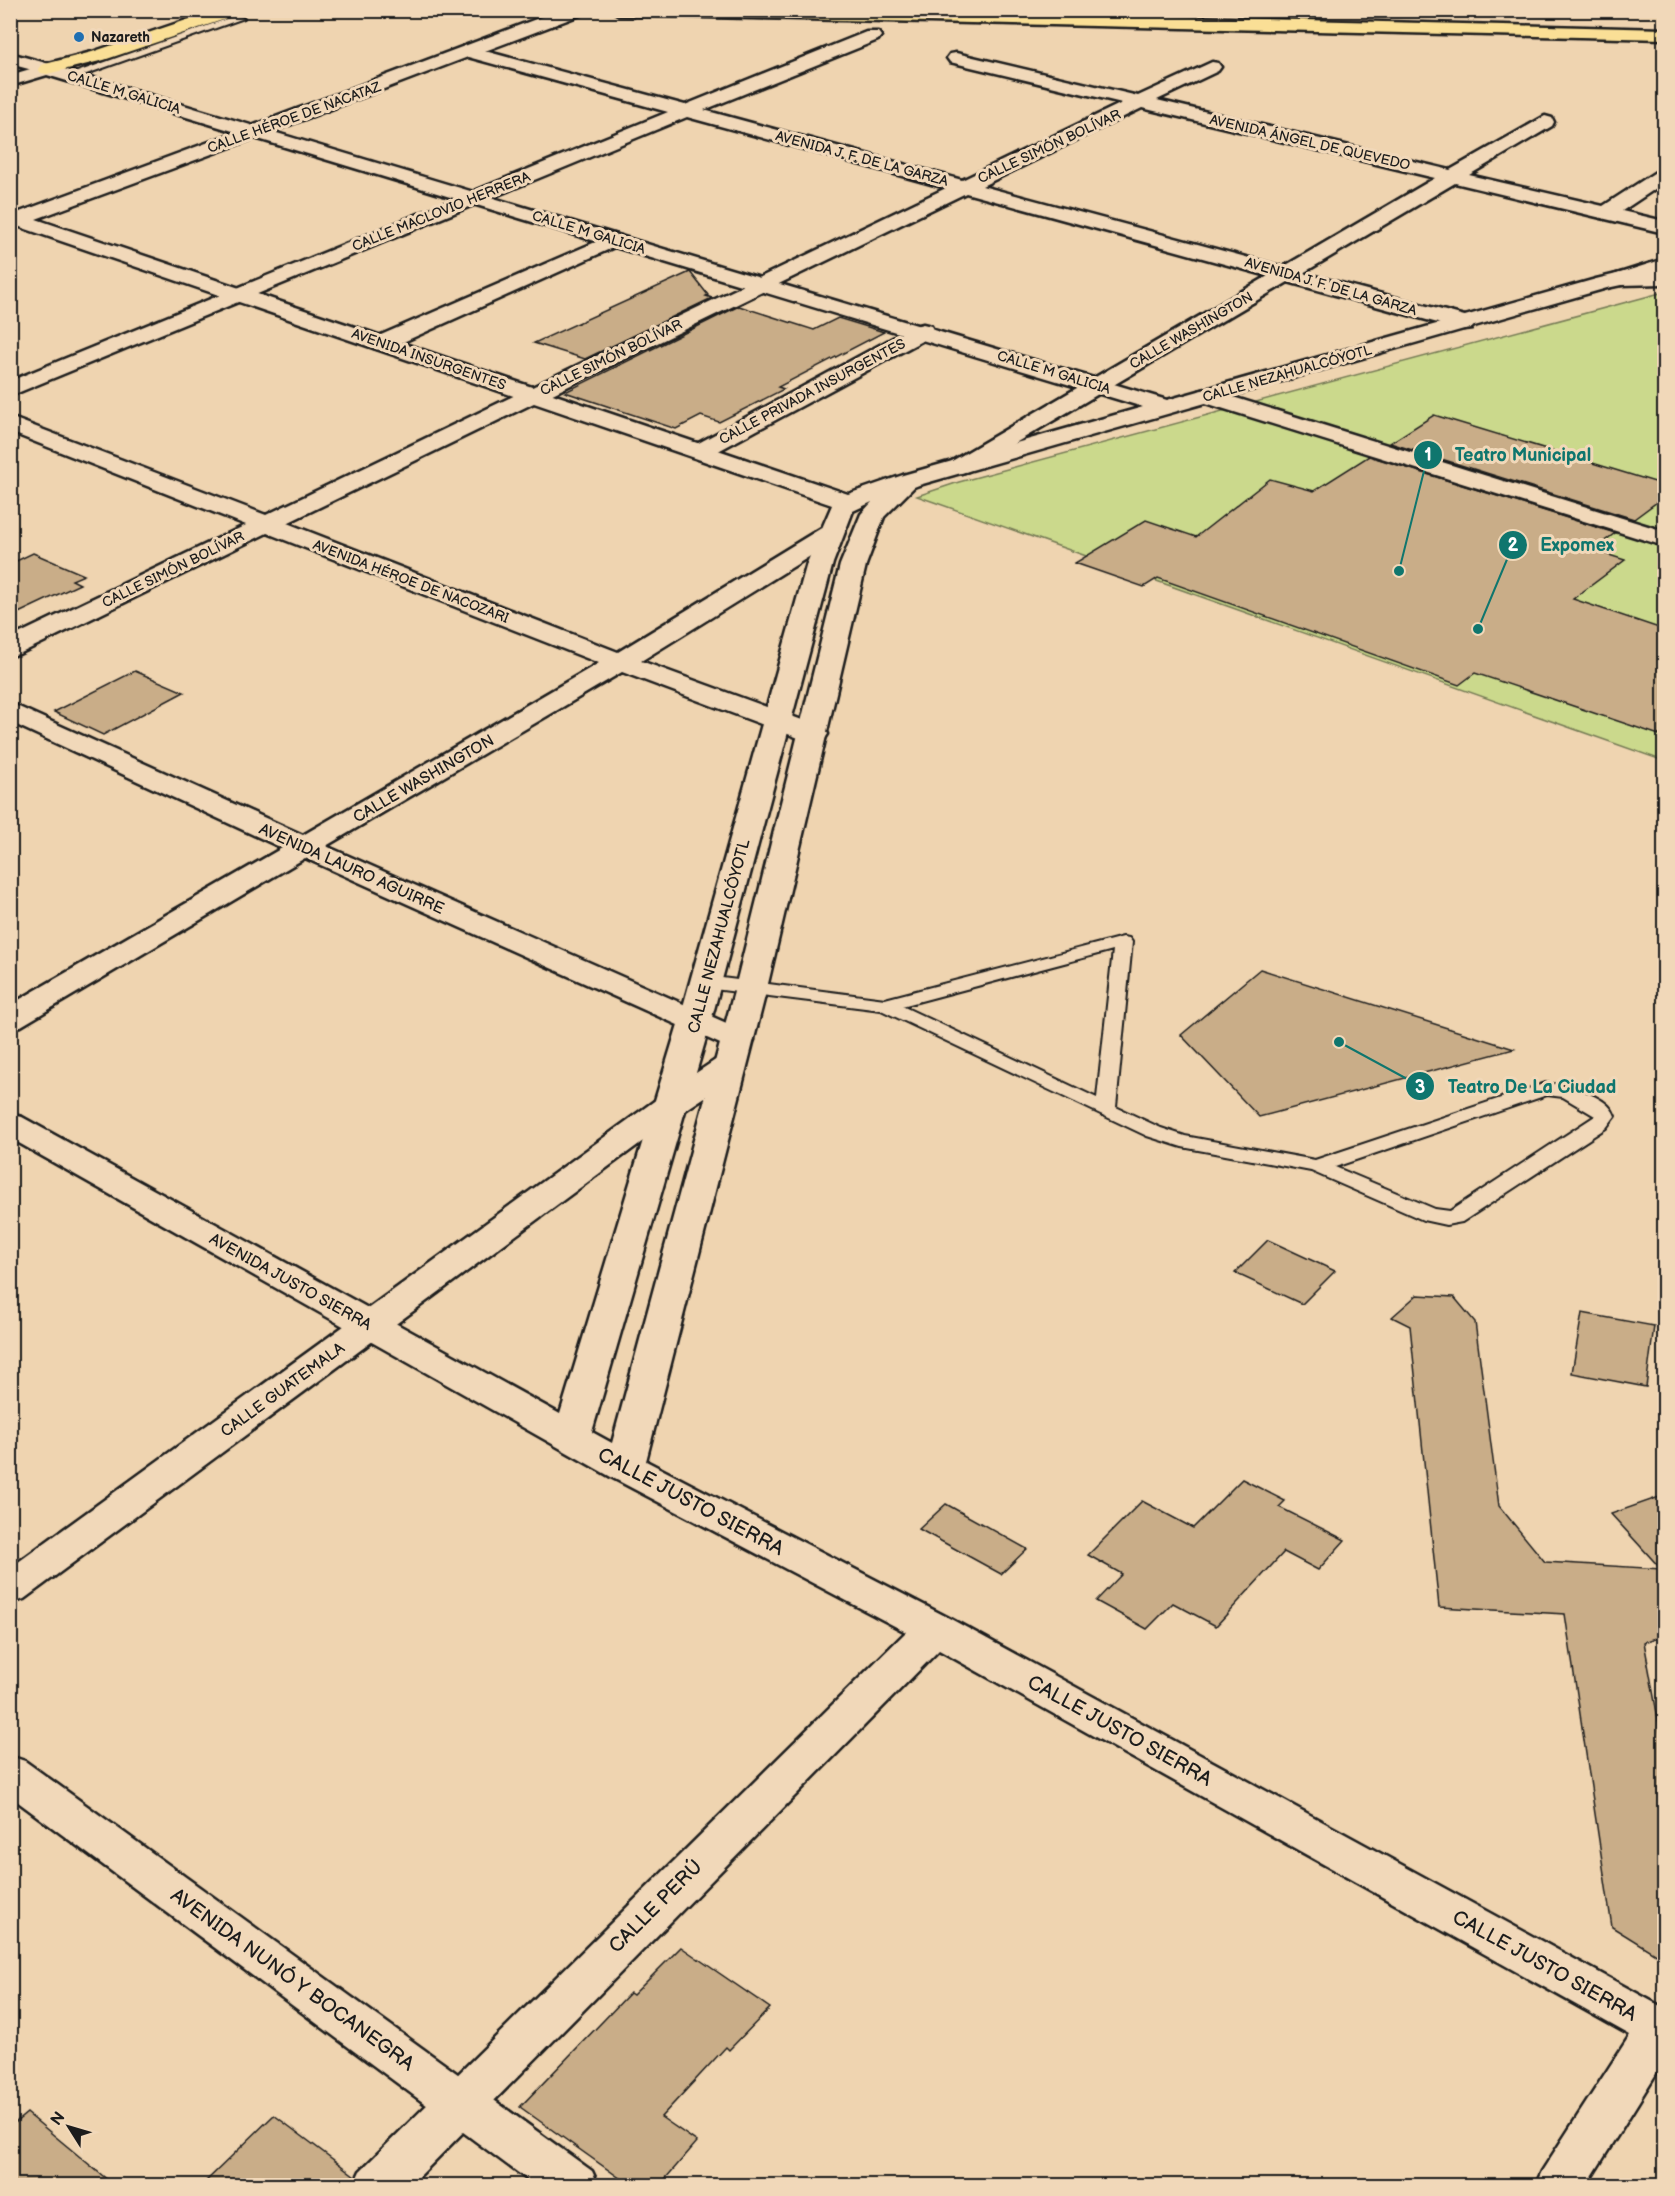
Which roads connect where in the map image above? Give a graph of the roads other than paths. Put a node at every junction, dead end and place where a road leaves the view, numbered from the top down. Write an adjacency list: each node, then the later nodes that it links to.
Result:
1 (211, 10): 10 (highway)
2 (577, 10): 9 (street, CALLE HÉROE DE NACATAZ)
3 (619, 10): 6 (highway)
4 (875, 10): 6 (highway)
5 (237, 14): 10 (highway); 15 (lane)
6 (1082, 19): 7 (highway)
7 (1665, 34)
8 (872, 36): 18 (street, CALLE MACLOVIO HERRERA)
9 (469, 52): 18 (street, AVENIDA J. F. DE LA GARZA); 20 (street, CALLE HÉROE DE NACATAZ)
10 (93, 55): 14 (highway)
11 (10, 58): 14 (street, CALLE M GALICIA)
12 (956, 58): 17 (street, AVENIDA ÁNGEL DE QUEVEDO)
13 (1212, 67): 17 (street, CALLE SIMÓN BOLÍVAR)
14 (47, 69): 15 (street, CALLE M GALICIA); 16 (street)
15 (71, 76): 20 (street, CALLE M GALICIA)
16 (10, 81)
17 (1142, 102): 22 (street, AVENIDA ÁNGEL DE QUEVEDO); 23 (street, CALLE SIMÓN BOLÍVAR)
18 (689, 111): 23 (street, AVENIDA J. F. DE LA GARZA); 24 (street, CALLE MACLOVIO HERRERA)
19 (1545, 122): 22 (street, CALLE WASHINGTON)
20 (256, 131): 24 (street, CALLE M GALICIA); 26 (street, CALLE HÉROE DE NACATAZ)
21 (1665, 175): 25 (street)
22 (1453, 177): 25 (street, AVENIDA ÁNGEL DE QUEVEDO); 30 (street, CALLE WASHINGTON)
23 (965, 186): 30 (street, AVENIDA J. F. DE LA GARZA); 33 (street, CALLE SIMÓN BOLÍVAR)
24 (474, 197): 28 (street, CALLE M GALICIA); 34 (street, CALLE MACLOVIO HERRERA)
25 (1606, 213): 27 (street, AVENIDA ÁNGEL DE QUEVEDO)
26 (13, 219): 34 (street, AVENIDA INSURGENTES)
27 (1665, 227)
28 (614, 240): 33 (street, CALLE M GALICIA); 37 (street)
29 (1665, 265): 32 (street)
30 (1288, 273): 35 (street, AVENIDA J. F. DE LA GARZA); 38 (street, CALLE WASHINGTON)
31 (1665, 278): 32 (street, CALLE NEZAHUALCÓYOTL)
32 (1621, 279): 35 (street, CALLE NEZAHUALCÓYOTL)
33 (762, 284): 36 (street, CALLE M GALICIA); 40 (street, CALLE SIMÓN BOLÍVAR)
34 (240, 294): 37 (street, AVENIDA INSURGENTES); 39 (street, CALLE MACLOVIO HERRERA)
35 (1464, 323): 41 (street, CALLE NEZAHUALCÓYOTL)
36 (923, 332): 38 (street, CALLE M GALICIA); 44 (street, CALLE PRIVADA INSURGENTES)
37 (382, 343): 40 (street, AVENIDA INSURGENTES)
38 (1097, 385): 42 (street, CALLE M GALICIA); 45 (street, CALLE WASHINGTON)
39 (10, 389)
40 (534, 395): 44 (street, AVENIDA INSURGENTES); 48 (street, CALLE SIMÓN BOLÍVAR)
41 (1207, 396): 42 (street, CALLE NEZAHUALCÓYOTL); 51 (street)
42 (1167, 407): 45 (street, CALLE NEZAHUALCÓYOTL)
43 (10, 424): 48 (street, AVENIDA HÉROE DE NACOZARI)
44 (701, 451): 47 (street, AVENIDA INSURGENTES)
45 (960, 466): 46 (street, CALLE NEZAHUALCÓYOTL)
46 (911, 480): 47 (street, CALLE NEZAHUALCÓYOTL); 50 (street, CALLE NEZAHUALCÓYOTL)
47 (848, 502): 49 (street, CALLE NEZAHUALCÓYOTL); 50 (street)
48 (264, 524): 52 (street, CALLE SIMÓN BOLÍVAR); 53 (street, AVENIDA HÉROE DE NACOZARI)
49 (832, 532): 53 (street, CALLE WASHINGTON); 55 (street, CALLE NEZAHUALCÓYOTL)
50 (864, 534): 56 (street, CALLE NEZAHUALCÓYOTL)
51 (1665, 539)
52 (10, 648)
53 (620, 662): 55 (street, AVENIDA HÉROE DE NACOZARI); 57 (street, CALLE WASHINGTON)
54 (10, 711): 57 (street, AVENIDA LAURO AGUIRRE)
55 (777, 721): 56 (street, AVENIDA HÉROE DE NACOZARI); 58 (street, CALLE NEZAHUALCÓYOTL)
56 (814, 734): 59 (street, CALLE NEZAHUALCÓYOTL)
57 (304, 847): 61 (street, CALLE WASHINGTON); 62 (street, AVENIDA LAURO AGUIRRE)
58 (706, 982): 59 (lane); 62 (street, CALLE NEZAHUALCÓYOTL)
59 (751, 988): 60 (lane); 63 (street, CALLE NEZAHUALCÓYOTL)
60 (885, 1005): 65 (lane); 65 (lane)
61 (10, 1019)
62 (695, 1021): 63 (street, AVENIDA LAURO AGUIRRE); 64 (street, CALLE NEZAHUALCÓYOTL)
63 (733, 1053): 64 (street, CALLE GUATEMALA); 70 (street, CALLE NEZAHUALCÓYOTL)
64 (669, 1106): 68 (street, CALLE GUATEMALA); 69 (street, CALLE NEZAHUALCÓYOTL)
65 (1106, 1110): 67 (lane)
66 (10, 1124): 68 (street, AVENIDA JUSTO SIERRA)
67 (1316, 1166): 67 (lane)
68 (369, 1325): 69 (street, AVENIDA JUSTO SIERRA); 71 (street, CALLE GUATEMALA)
69 (572, 1437): 70 (street, CALLE JUSTO SIERRA)
70 (625, 1467): 72 (street, CALLE JUSTO SIERRA)
71 (10, 1589)
72 (935, 1629): 74 (street, CALLE JUSTO SIERRA); 75 (street, CALLE PERÚ)
73 (10, 1773): 75 (street, AVENIDA NUNÓ Y BOCANEGRA)
74 (1662, 2029): 78 (street)
75 (460, 2100): 76 (street, CALLE PERÚ); 77 (street, AVENIDA NUNÓ Y BOCANEGRA)
76 (377, 2186)
77 (575, 2186)
78 (1559, 2186)

